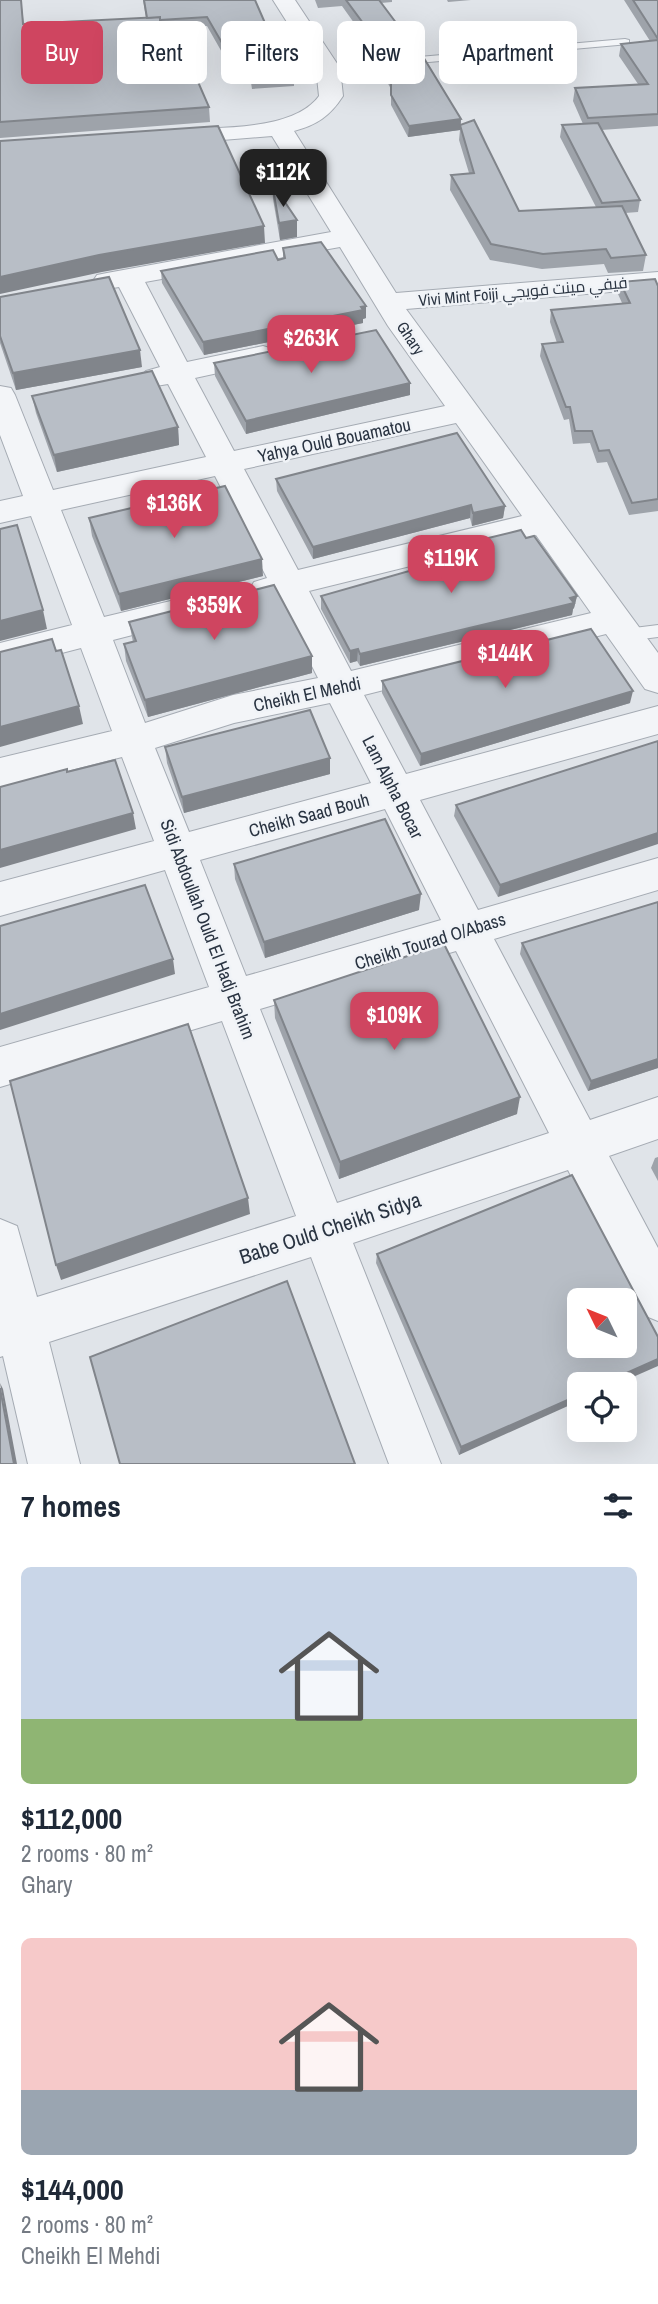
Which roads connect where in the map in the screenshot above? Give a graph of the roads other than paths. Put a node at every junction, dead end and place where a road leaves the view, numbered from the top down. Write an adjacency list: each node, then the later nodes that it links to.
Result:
1 (284, 0): 3 (street)
2 (625, 42): 3 (lane)
3 (328, 68): 4 (street)
4 (279, 127): 5 (street); 6 (street, Ghary)
5 (146, 139)
6 (345, 237): 7 (street); 10 (street, Ghary)
7 (128, 277): 9 (street); 12 (street, Lam Alpha Bocar)
8 (658, 279): 10 (street, Vivi Mint Foiji فيفي مينت فويجي)
9 (77, 287)
10 (389, 319): 15 (street, Ghary)
11 (287, 350): 12 (street)
12 (178, 373): 13 (street); 16 (street, Lam Alpha Bocar)
13 (125, 383)
14 (9, 403): 17 (street, Sidi Abdoullah Ould El Hadj Brahim)
15 (463, 412): 16 (street, Yahya Ould Bouamatou); 19 (street, Ghary)
16 (226, 463): 17 (street, Yahya Ould Bouamatou); 20 (street, Lam Alpha Bocar)
17 (42, 502): 18 (street, Yahya Ould Bouamatou); 23 (street, Sidi Abdoullah Ould El Hadj Brahim)
18 (0, 512)
19 (543, 522): 20 (street); 21 (street, Ghary)
20 (289, 585): 23 (street); 26 (street, Lam Alpha Bocar)
21 (621, 627): 22 (lane); 25 (street, Ghary); 26 (street, Cheikh El Mehdi)
22 (658, 631)
23 (92, 632): 24 (street); 28 (street, Sidi Abdoullah Ould El Hadj Brahim)
24 (0, 656)
25 (658, 680)
26 (342, 687): 28 (street, Cheikh El Mehdi); 30 (street, Lam Alpha Bocar)
27 (658, 720): 30 (street, Cheikh Saad Bouh)
28 (135, 740): 29 (street, Cheikh El Mehdi); 31 (street, Sidi Abdoullah Ould El Hadj Brahim)
29 (0, 774)
30 (395, 792): 31 (street, Cheikh Saad Bouh); 34 (street, Lam Alpha Bocar)
31 (177, 851): 33 (street, Cheikh Saad Bouh); 35 (street, Sidi Abdoullah Ould El Hadj Brahim)
32 (658, 874): 34 (street, Cheikh Tourad O/Abass)
33 (0, 899)
34 (467, 929): 35 (street, Cheikh Tourad O/Abass); 38 (street, Lam Alpha Bocar)
35 (234, 998): 36 (street, Cheikh Tourad O/Abass); 39 (street, Sidi Abdoullah Ould El Hadj Brahim)
36 (0, 1067)
37 (658, 1118): 38 (street, Babe Ould Cheikh Sidya)
38 (579, 1144): 39 (street, Babe Ould Cheikh Sidya); 41 (street, Lam Alpha Bocar)
39 (325, 1230): 42 (street, Babe Ould Cheikh Sidya); 44 (street, Sidi Abdoullah Ould El Hadj Brahim)
40 (0, 1242): 42 (street)
41 (658, 1297)
42 (10, 1330): 43 (street)
43 (54, 1464)
44 (415, 1464)

